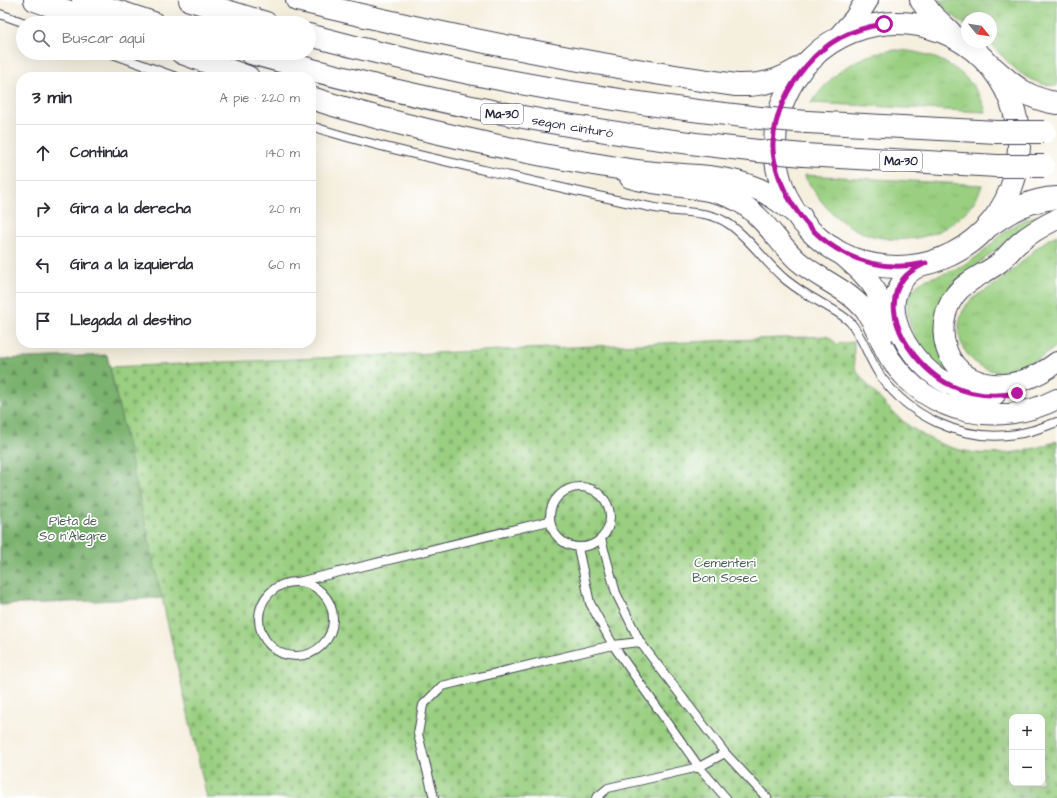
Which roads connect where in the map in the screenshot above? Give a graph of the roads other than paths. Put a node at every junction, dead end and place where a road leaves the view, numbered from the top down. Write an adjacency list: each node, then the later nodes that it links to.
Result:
1 (35, 0): 8 (main road)
2 (83, 0): 9 (main road)
3 (190, 0): 10 (main road)
4 (297, 0): 15 (main road)
5 (867, 0): 13 (main road)
6 (922, 0): 14 (main road)
7 (0, 14): 11 (lane)
8 (81, 16)
9 (132, 16)
10 (243, 16)
11 (16, 20)
12 (316, 37): 25 (main road, bridge)
13 (838, 38): 14 (main road); 15 (main road)
14 (957, 38): 19 (main road)
15 (812, 59): 29 (main road)
16 (129, 60): 20 (lane)
17 (201, 60): 21 (main road)
18 (275, 60): 27 (main road, segon cinturó / Ma-30, bridge)
19 (992, 67): 23 (main road); 31 (main road)
20 (162, 72)
21 (234, 72)
22 (316, 99): 26 (main road)
23 (1057, 103)
24 (316, 127): 38 (lane)
25 (1051, 132)
26 (571, 160): 29 (main road); 37 (street)
27 (1051, 166)
28 (1057, 198): 31 (main road)
29 (801, 217): 32 (main road)
30 (1057, 220): 34 (street)
31 (990, 225): 33 (main road)
32 (832, 247): 33 (main road); 36 (street)
33 (926, 263): 35 (street)
34 (1057, 362)
35 (1057, 375)
36 (1057, 388)
37 (1057, 399)
38 (1057, 422)
39 (549, 521): 40 (lane); 41 (lane); 42 (lane)
40 (601, 539): 41 (lane); 43 (lane)
41 (578, 548): 44 (lane)
42 (298, 582): 42 (lane)
43 (640, 642): 44 (lane); 45 (lane)
44 (613, 645): 46 (lane); 47 (lane)
45 (725, 753): 46 (lane); 50 (lane)
46 (699, 767): 48 (lane); 49 (lane)
47 (434, 798)
48 (596, 798)
49 (726, 798)
50 (767, 798)

